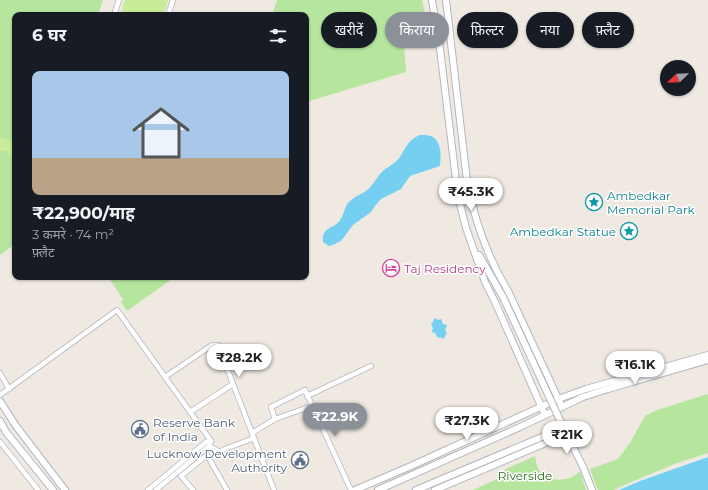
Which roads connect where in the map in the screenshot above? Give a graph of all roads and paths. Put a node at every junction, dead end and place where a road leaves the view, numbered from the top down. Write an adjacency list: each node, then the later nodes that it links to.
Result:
1 (119, 0): 5 (street)
2 (172, 0): 6 (street)
3 (432, 0): 7 (street)
4 (446, 0): 8 (street)
5 (115, 12)
6 (169, 12)
7 (470, 239): 9 (street); 22 (street)
8 (499, 276): 9 (street); 19 (street)
9 (503, 297): 28 (street, bridge)
10 (708, 355): 19 (street)
11 (708, 360): 23 (street)
12 (371, 366): 18 (street)
13 (0, 373): 16 (street)
14 (165, 377): 15 (street); 16 (street); 24 (street)
15 (233, 384): 24 (street); 29 (street)
16 (9, 389): 17 (street)
17 (0, 395)
18 (307, 396): 21 (street); 26 (street)
19 (558, 399): 22 (street); 23 (street)
20 (0, 401): 34 (street)
21 (312, 406): 26 (street); 40 (street)
22 (542, 406): 25 (street); 41 (street)
23 (562, 407): 25 (street)
24 (190, 412): 31 (street)
25 (545, 415): 42 (street)
26 (276, 419): 29 (street)
27 (0, 421): 33 (street)
28 (565, 430): 43 (street); 44 (street); 45 (street)
29 (253, 435): 31 (street); 39 (street)
30 (0, 442): 32 (street)
31 (210, 444): 35 (street); 36 (street)
32 (38, 490)
33 (53, 490)
34 (65, 490)
35 (148, 490)
36 (156, 490)
37 (192, 490): 38 (street)
38 (227, 490)
39 (274, 490)
40 (351, 490)
41 (355, 490)
42 (378, 490)
43 (416, 490)
44 (435, 490)
45 (592, 490)

